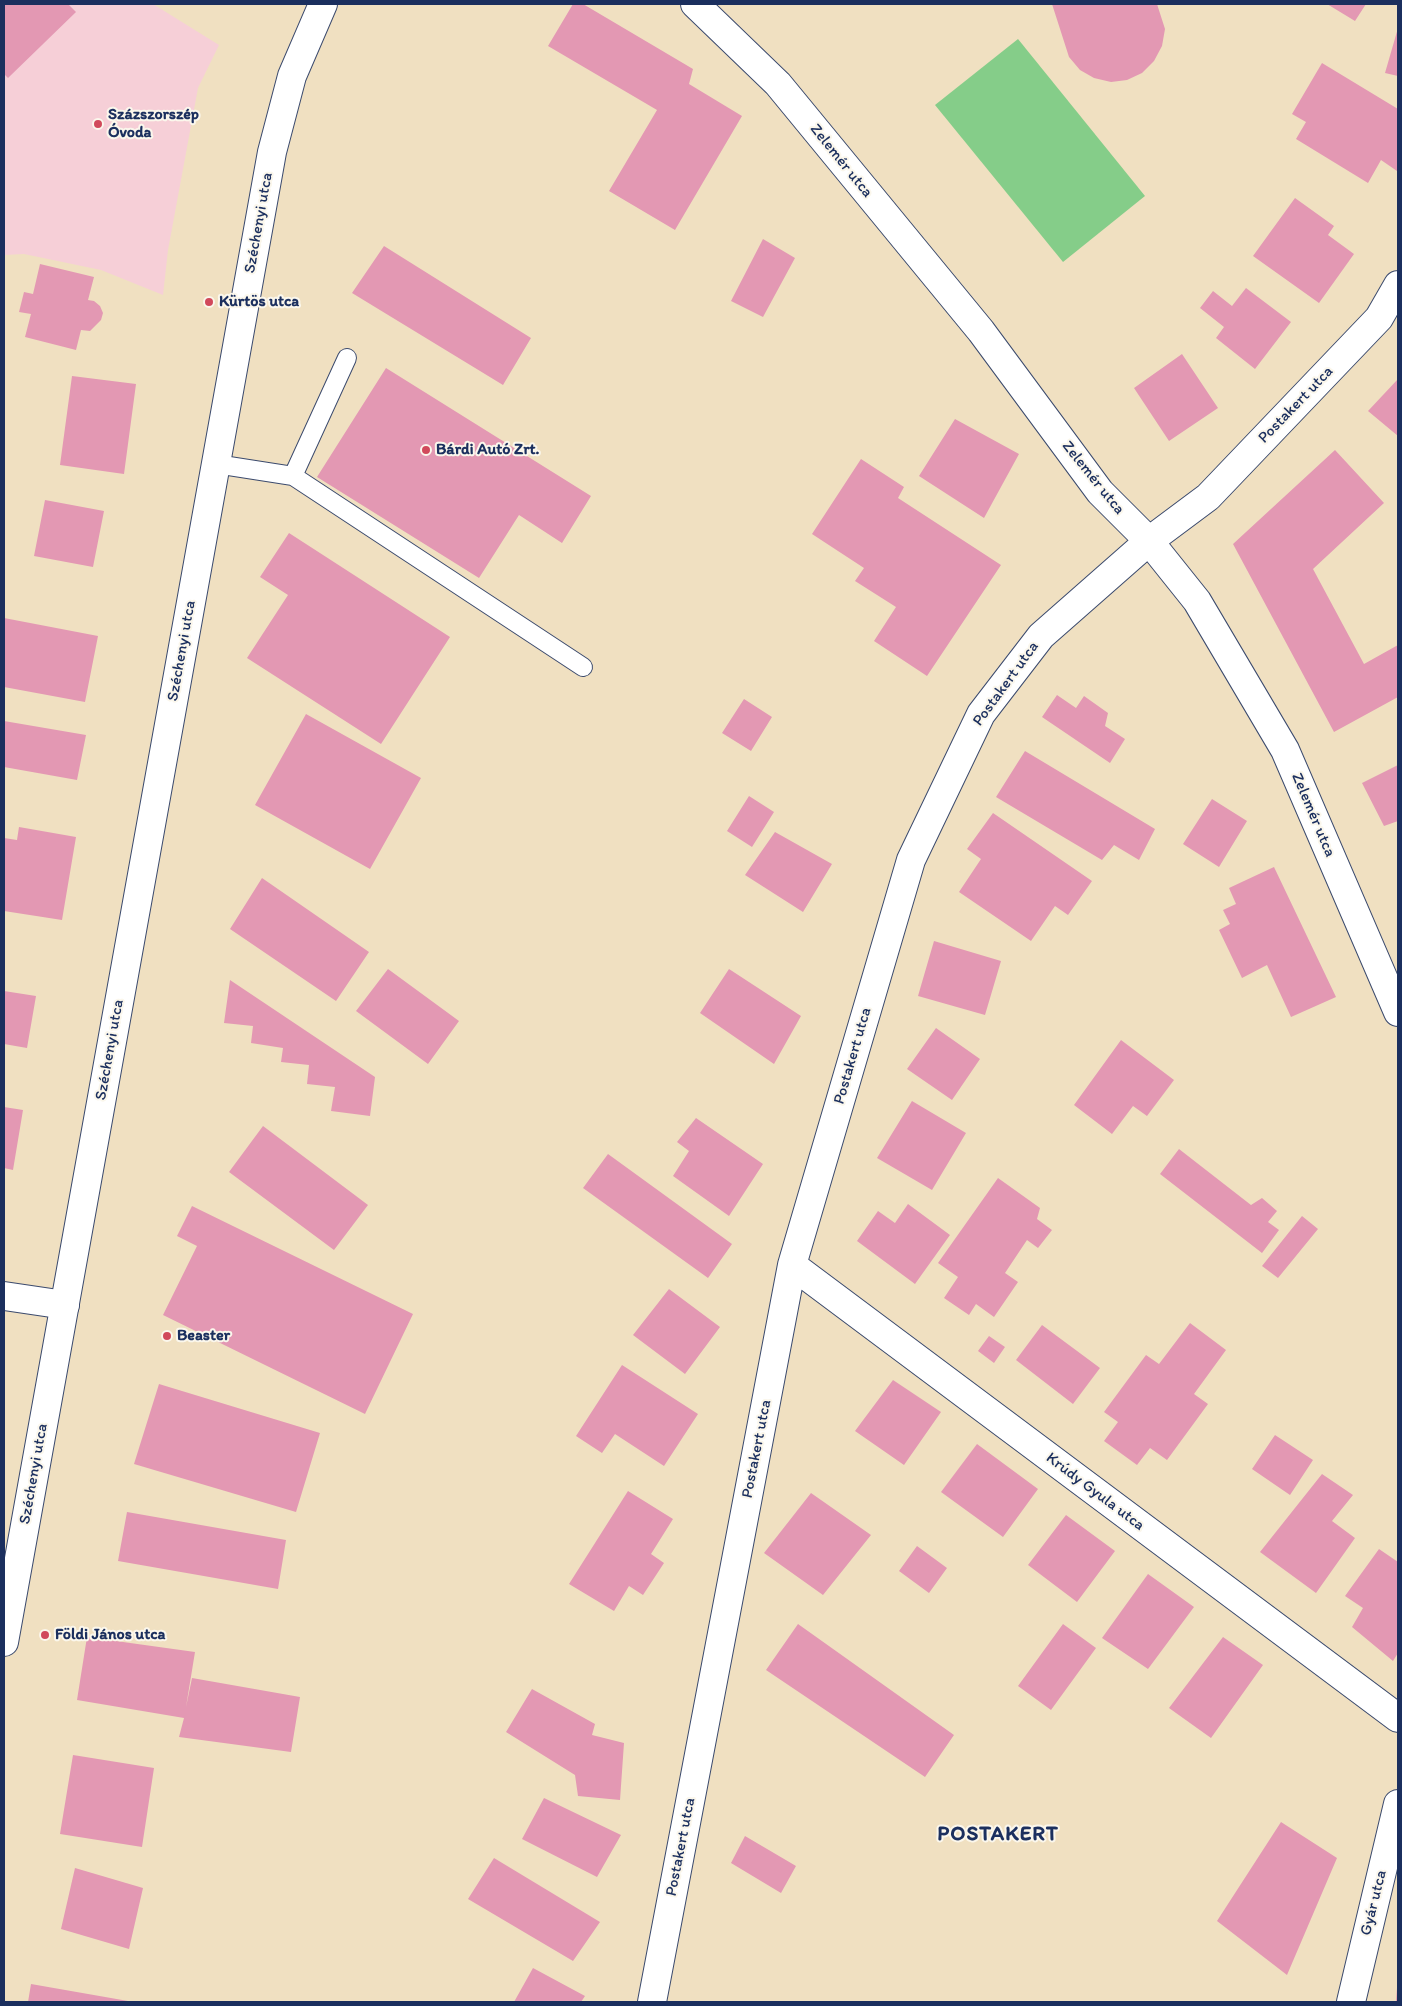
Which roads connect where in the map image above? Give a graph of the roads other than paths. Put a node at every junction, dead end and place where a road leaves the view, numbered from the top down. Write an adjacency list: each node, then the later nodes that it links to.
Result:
1 (323, 4): 5 (street, Széchenyi utca)
2 (695, 4): 7 (street, Zelemér utca)
3 (1398, 285): 7 (street, Postakert utca)
4 (347, 358): 6 (lane)
5 (216, 464): 6 (lane); 12 (street, Széchenyi utca)
6 (293, 476): 8 (lane)
7 (1149, 542): 9 (street, Zelemér utca); 10 (street, Postakert utca)
8 (583, 667)
9 (1398, 1012)
10 (792, 1265): 14 (street, Krúdy Gyula utca); 16 (street, Postakert utca)
11 (4, 1296): 12 (street)
12 (64, 1305): 13 (street, Széchenyi utca)
13 (4, 1642)
14 (1398, 1718)
15 (1398, 1804): 17 (street, Gyár utca)
16 (652, 2002)
17 (1351, 2002)

